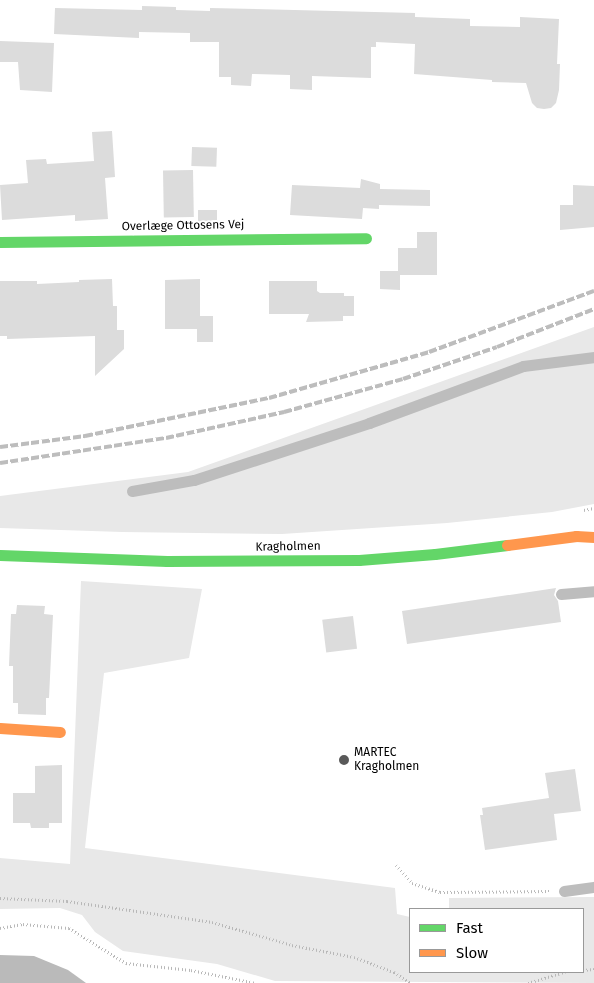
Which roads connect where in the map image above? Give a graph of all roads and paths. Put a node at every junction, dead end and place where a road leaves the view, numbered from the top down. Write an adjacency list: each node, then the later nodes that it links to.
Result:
1 (366, 238): 2 (street, Overlæge Ottosens Vej)
2 (0, 242)
3 (594, 357): 4 (lane)
4 (132, 491)
5 (594, 508): 6 (path)
6 (578, 511)
7 (594, 528): 8 (street, Kragholmen)
8 (576, 536): 9 (street, Kragholmen); 10 (street, Kragholmen)
9 (594, 537)
10 (0, 555)
11 (594, 590): 12 (lane)
12 (561, 594)
13 (0, 728): 14 (street)
14 (60, 732)
15 (396, 865): 17 (path)
16 (594, 887): 17 (lane)
17 (564, 891)
18 (0, 898): 22 (path)
19 (0, 928): 21 (path)
20 (561, 973): 23 (path)
21 (256, 983)
22 (410, 983)
23 (528, 983)

